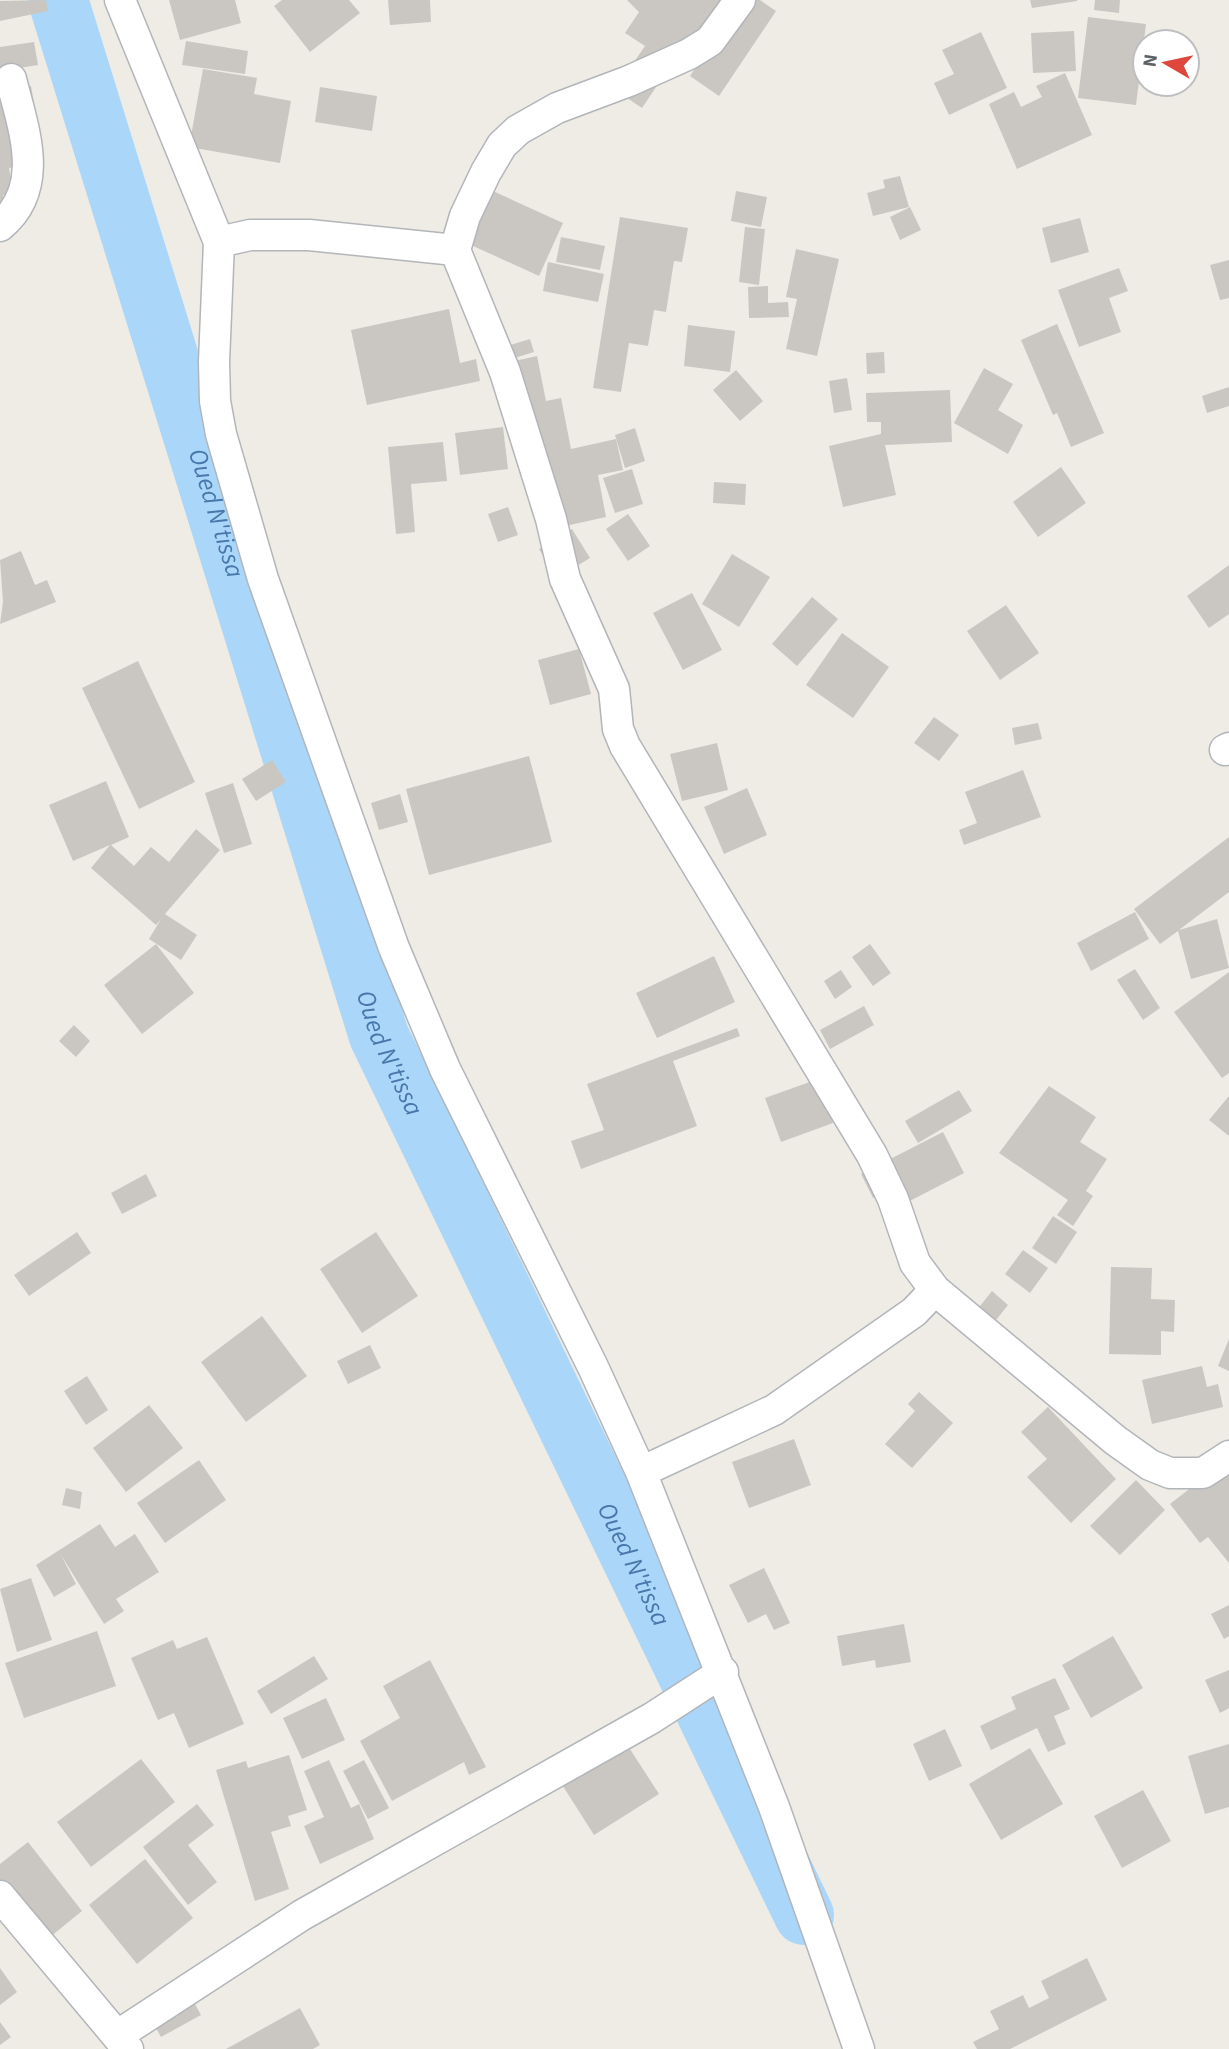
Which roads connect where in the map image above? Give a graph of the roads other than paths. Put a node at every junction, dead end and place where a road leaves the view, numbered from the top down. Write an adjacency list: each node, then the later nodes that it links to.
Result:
1 (120, 0): 5 (street)
2 (740, 0): 6 (street)
3 (11, 79): 4 (street)
4 (0, 226)
5 (219, 242): 6 (street); 9 (street)
6 (456, 250): 7 (street)
7 (935, 1290): 8 (street); 9 (street)
8 (1229, 1455)
9 (641, 1472): 10 (street)
10 (723, 1672): 12 (street); 13 (street)
11 (0, 1896): 12 (street)
12 (123, 2042)
13 (859, 2049)

